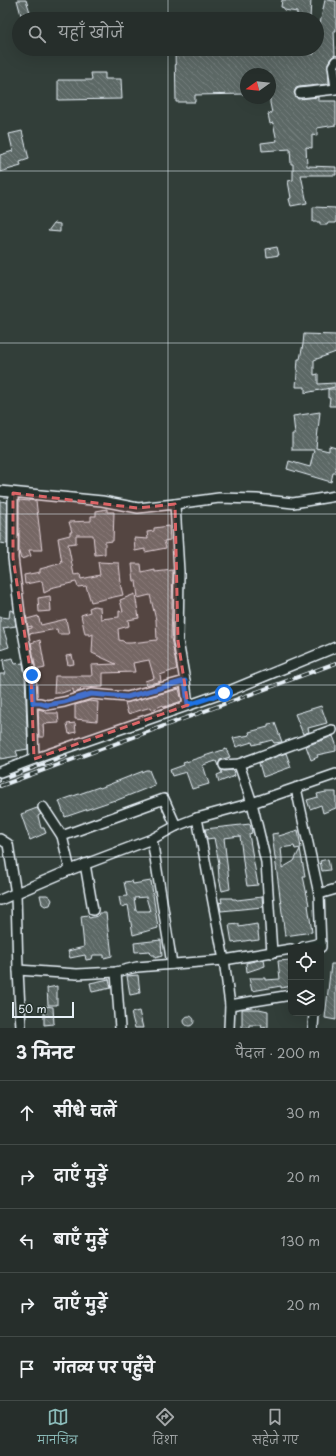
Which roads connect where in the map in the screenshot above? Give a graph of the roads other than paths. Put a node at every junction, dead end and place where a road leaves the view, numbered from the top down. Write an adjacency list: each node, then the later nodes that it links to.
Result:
1 (336, 61): 2 (street)
2 (336, 88): 3 (street)
3 (300, 93)
4 (0, 491): 5 (street)
5 (13, 493): 7 (street); 10 (street)
6 (336, 496): 7 (street)
7 (175, 504): 9 (street)
8 (336, 647): 11 (street)
9 (185, 681): 10 (street); 11 (street)
10 (33, 703): 13 (street)
11 (188, 705): 13 (street)
12 (332, 730): 14 (street)
13 (34, 759): 16 (street)
14 (239, 764): 15 (street); 19 (street)
15 (224, 765)
16 (0, 772)
17 (336, 774): 18 (street)
18 (296, 788): 19 (street); 30 (street)
19 (252, 803): 21 (street); 35 (street)
20 (43, 807): 23 (street)
21 (197, 818): 22 (street); 36 (street)
22 (176, 826): 23 (street); 25 (street)
23 (62, 836): 27 (street)
24 (0, 839): 29 (street)
25 (152, 839): 26 (street); 37 (street)
26 (85, 864): 27 (street); 32 (street)
27 (70, 870): 29 (street)
28 (336, 889): 30 (street)
29 (16, 894): 31 (street); 38 (street)
30 (319, 894): 33 (street)
31 (0, 900)
32 (93, 910)
33 (321, 944)
34 (288, 950): 35 (street)
35 (272, 953): 36 (street)
36 (224, 960): 37 (street); 41 (street)
37 (172, 964): 39 (street)
38 (18, 970): 39 (street); 43 (street)
39 (116, 972): 44 (street)
40 (288, 996): 41 (street)
41 (230, 1005): 45 (street)
42 (314, 1016): 46 (street)
43 (22, 1028)
44 (120, 1028)
45 (229, 1028)
46 (313, 1028)

